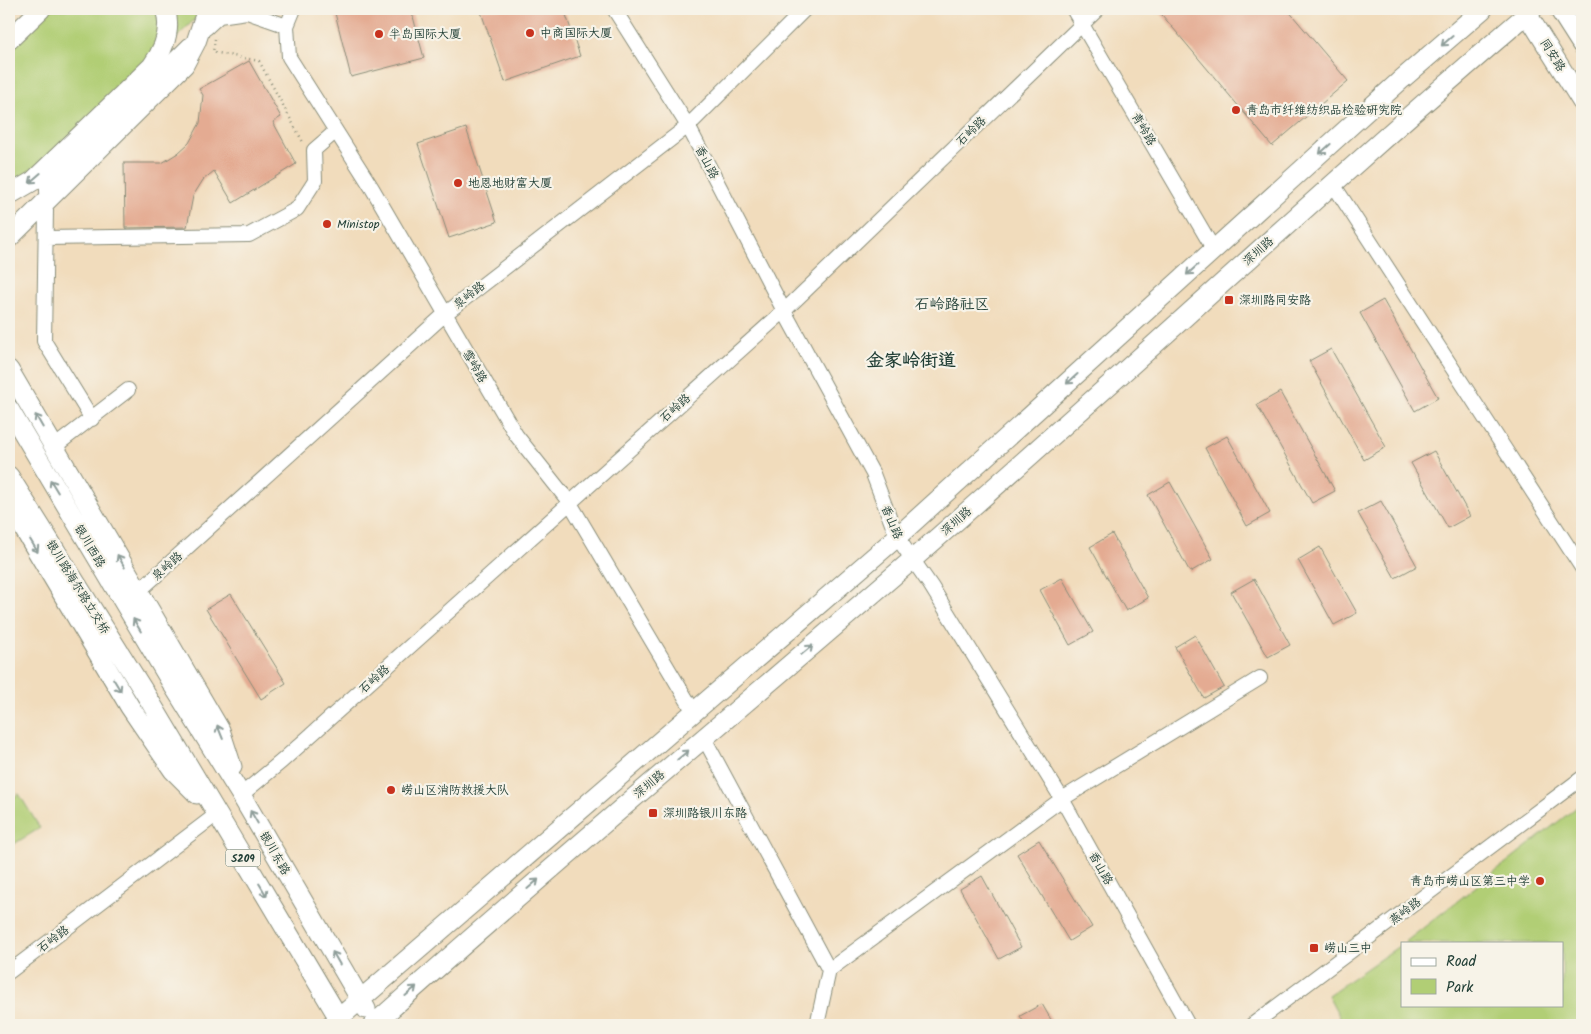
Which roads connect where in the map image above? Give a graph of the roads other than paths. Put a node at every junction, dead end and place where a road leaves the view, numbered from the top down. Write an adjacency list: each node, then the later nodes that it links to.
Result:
1 (41, 9): 15 (main road)
2 (165, 9): 23 (main road, one-way to 23)
3 (294, 9): 13 (street, 雪岭路)
4 (614, 9): 19 (street, 香山路)
5 (805, 9): 19 (street, 泉岭路)
6 (1073, 9): 12 (street, 青岭路)
7 (1098, 9): 12 (street, 石岭路 / 石岭路)
8 (1484, 9): 27 (main road, 深圳路, one-way to 27)
9 (1559, 9): 17 (main road)
10 (1528, 11): 18 (main road, 同安路); 21 (main road, 深圳路)
11 (213, 12): 13 (street); 14 (street); 25 (main road)
12 (1082, 23): 27 (street, 青岭路); 28 (street, 石岭路 / 石岭路)
13 (287, 26): 20 (street, 雪岭路)
14 (206, 28)
15 (9, 40)
16 (189, 45): 22 (street)
17 (1582, 45)
18 (1582, 102)
19 (688, 126): 28 (street, 香山路); 29 (street, 泉岭路)
20 (336, 132): 26 (street); 29 (street, 雪岭路)
21 (1334, 184): 39 (main road, 深圳路); 40 (street)
22 (46, 192)
23 (9, 195)
24 (46, 210): 26 (street)
25 (9, 238)
26 (46, 238): 33 (street)
27 (1214, 250): 38 (main road, 深圳路, one-way to 38)
28 (784, 311): 36 (street, 石岭路 / 石岭路); 38 (street, 香山路)
29 (445, 314): 36 (street, 雪岭路); 41 (street, 泉岭路)
30 (9, 370): 34 (main road, one-way to 30)
31 (128, 390): 33 (street)
32 (9, 409): 43 (main road, 银川西路 / S209, one-way to 32)
33 (92, 419): 34 (street)
34 (54, 447): 41 (main road, one-way to 34)
35 (9, 476): 49 (main road, 银川路海尔路立交桥 / S209)
36 (570, 503): 44 (street, 雪岭路); 47 (street, 石岭路 / 石岭路)
37 (9, 504): 49 (main road, one-way to 49)
38 (897, 538): 39 (street, 香山路); 44 (main road, 深圳路)
39 (913, 559): 45 (main road, 深圳路, one-way to 39); 48 (street, 香山路)
40 (1582, 568)
41 (139, 591): 47 (main road, one-way to 41)
42 (1260, 678): 48 (street)
43 (171, 682): 47 (main road, 银川东路 / S209)
44 (694, 712): 52 (main road, 深圳路)
45 (704, 738): 50 (street); 54 (main road, 深圳路, one-way to 45)
46 (1582, 778): 57 (street, 燕岭路)
47 (241, 795): 52 (main road, 银川东路 / S209, one-way to 47)
48 (1062, 798): 50 (street); 56 (street, 香山路)
49 (217, 814): 51 (street, 石岭路 / 石岭路); 53 (main road, S209, one-way to 53)
50 (829, 970): 55 (street)
51 (9, 972)
52 (360, 1000): 53 (main road, 深圳路); 54 (main road, 银川东路 / S209)
53 (338, 1023)
54 (374, 1025)
55 (817, 1025)
56 (1188, 1025)
57 (1252, 1025)

